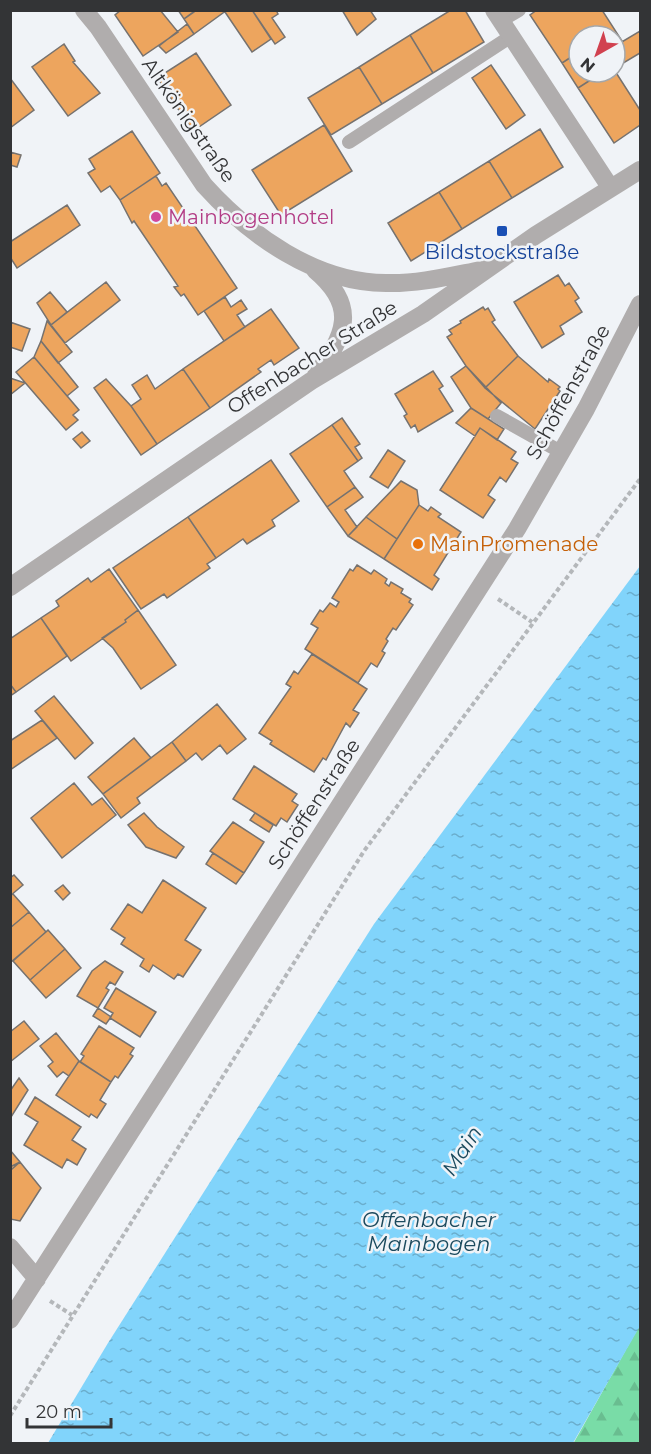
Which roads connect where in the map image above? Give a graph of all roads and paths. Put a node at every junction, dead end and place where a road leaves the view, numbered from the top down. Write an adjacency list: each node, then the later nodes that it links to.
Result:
1 (519, 10): 3 (lane)
2 (85, 13): 7 (street, Altkönigstraße)
3 (501, 23): 4 (lane); 6 (street)
4 (349, 142)
5 (640, 170): 6 (street, Offenbacher Straße)
6 (610, 187): 8 (street, Offenbacher Straße)
7 (302, 260): 8 (street, Altkönigstraße); 10 (street, Altkönigstraße)
8 (486, 270): 10 (street, Offenbacher Straße)
9 (640, 304): 12 (street, Schöffenstraße)
10 (311, 381): 15 (street, Offenbacher Straße)
11 (497, 416): 12 (lane)
12 (561, 452): 14 (street, Schöffenstraße)
13 (640, 479): 16 (path)
14 (480, 586): 16 (path); 18 (street, Schöffenstraße)
15 (10, 587)
16 (531, 622): 20 (path)
17 (10, 1246): 18 (street)
18 (37, 1280): 21 (street, Schöffenstraße)
19 (48, 1299): 20 (path)
20 (72, 1316): 22 (path)
21 (10, 1320)
22 (10, 1416)

